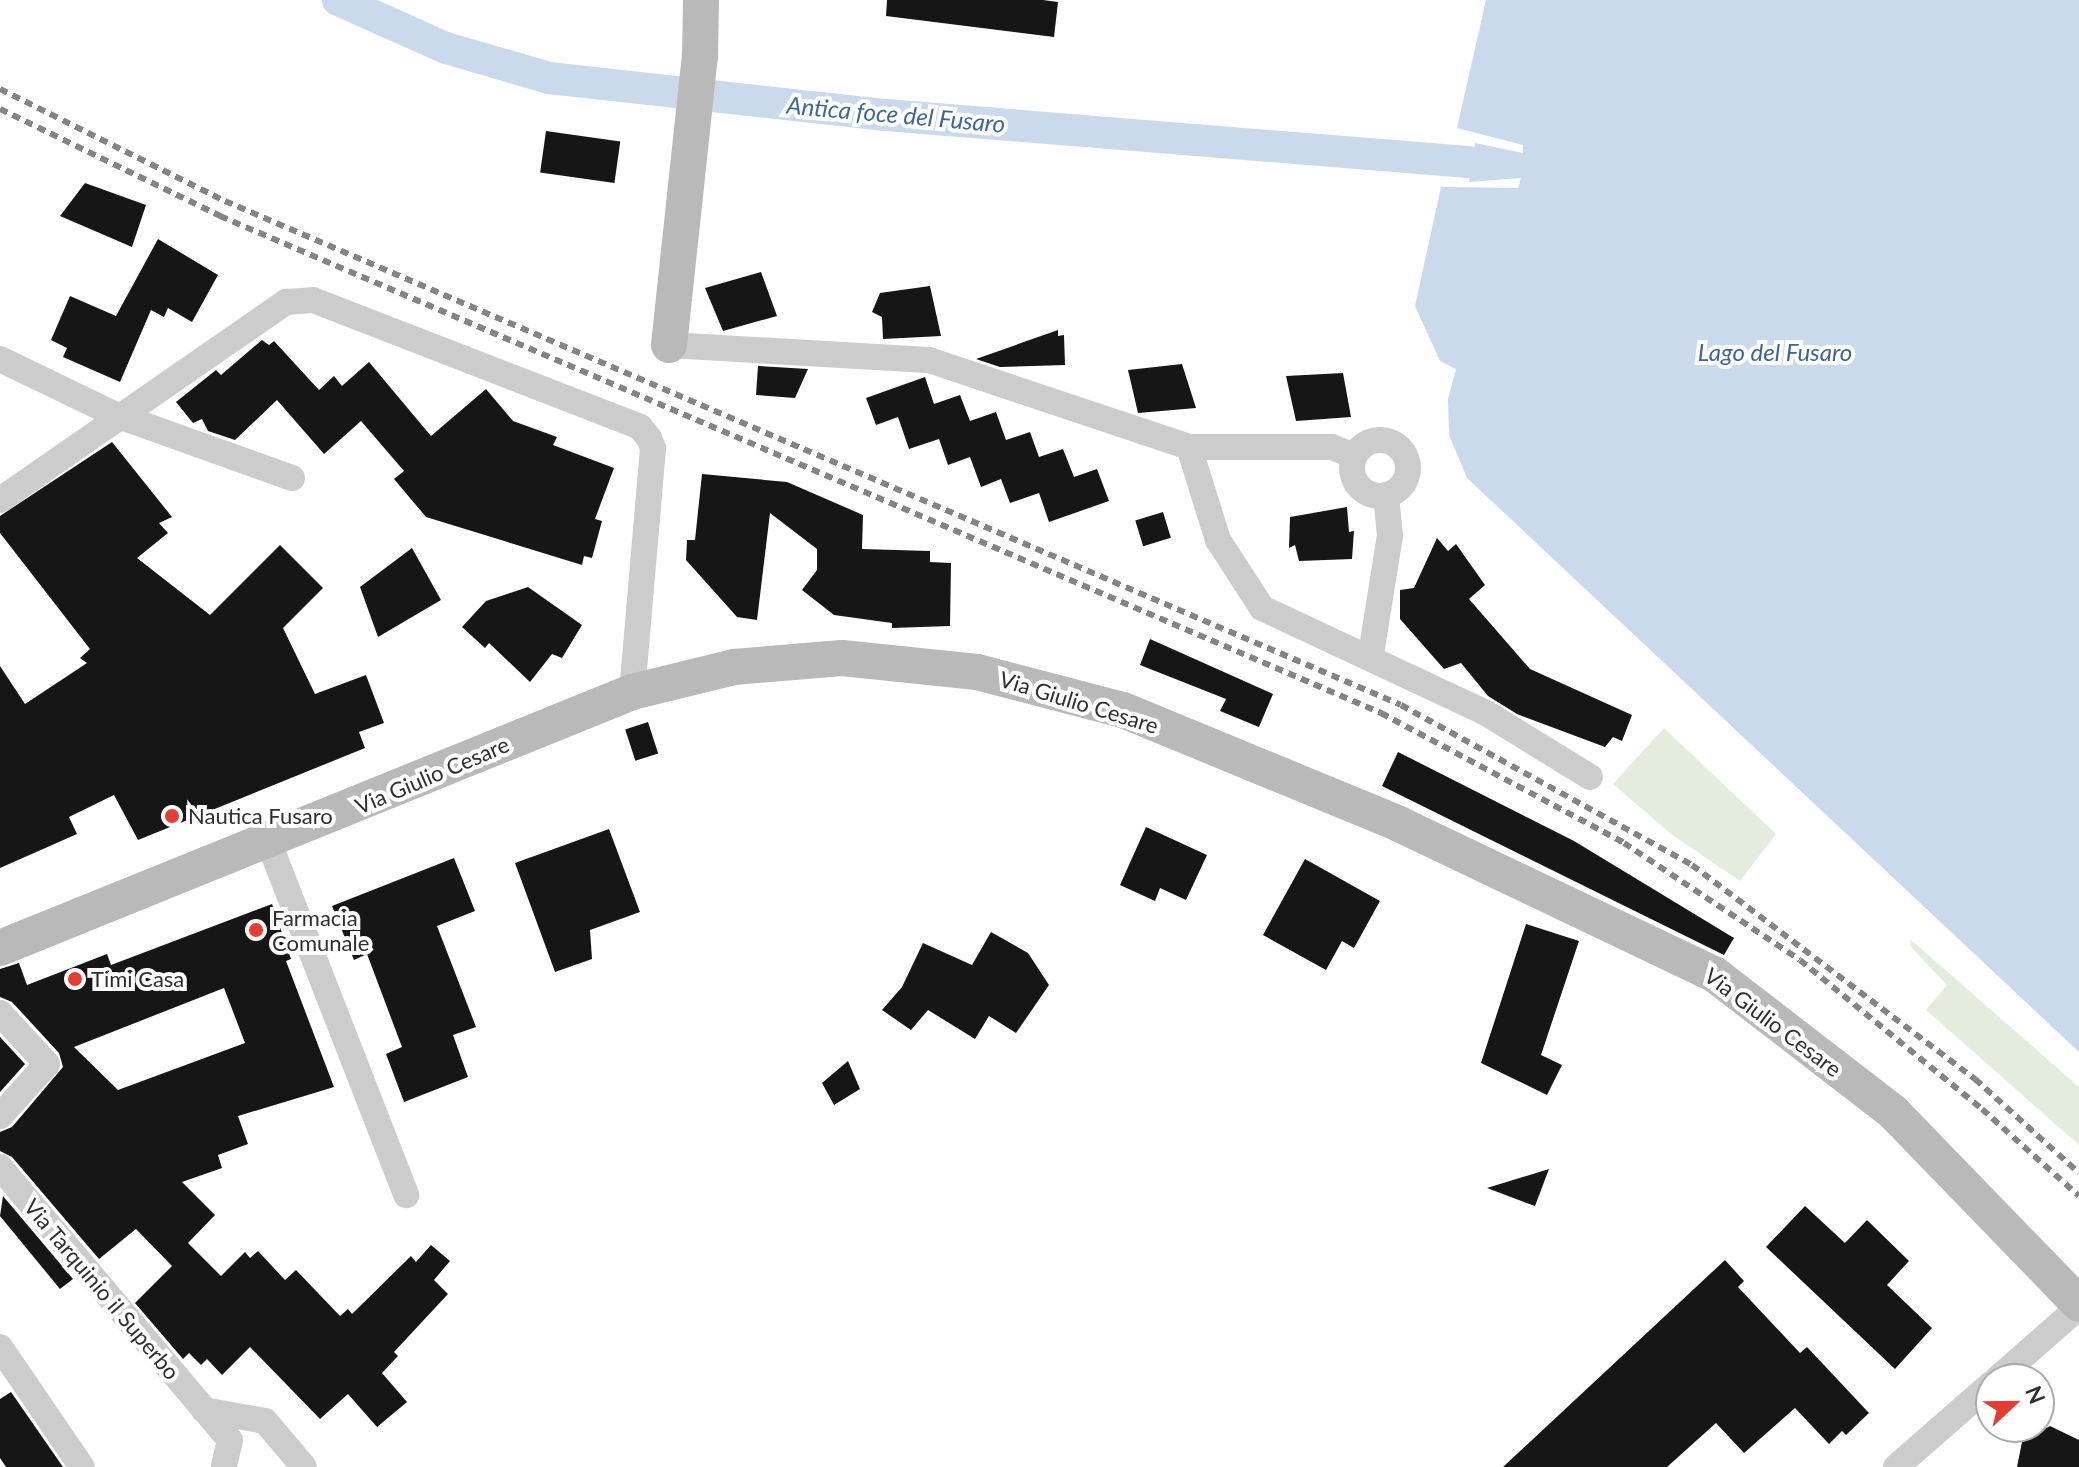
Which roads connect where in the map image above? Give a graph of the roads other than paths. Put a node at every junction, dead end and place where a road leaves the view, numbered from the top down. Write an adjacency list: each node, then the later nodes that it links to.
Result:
1 (701, 0): 2 (street)
2 (669, 345): 5 (street)
3 (0, 359): 4 (street)
4 (116, 415): 7 (street); 9 (street); 11 (street)
5 (1189, 447): 6 (street); 10 (street)
6 (1354, 456): 8 (street); 8 (street)
7 (292, 478)
8 (1386, 495): 10 (street)
9 (0, 500)
10 (1371, 654): 12 (street)
11 (632, 692): 13 (street, Via Giulio Cesare); 19 (street, Via Giulio Cesare)
12 (1590, 777)
13 (269, 843): 14 (street, Via Giulio Cesare); 18 (street)
14 (0, 948)
15 (0, 1013): 16 (street)
16 (0, 1116)
17 (0, 1167): 23 (street, Via Tarquinio il Superbo)
18 (406, 1195)
19 (2079, 1306): 21 (street)
20 (0, 1347): 24 (street)
21 (2015, 1363)
22 (1975, 1398): 27 (street)
23 (204, 1410): 25 (street, Via Tarquinio il Superbo); 26 (street)
24 (82, 1467)
25 (224, 1467)
26 (304, 1467)
27 (1896, 1467)

